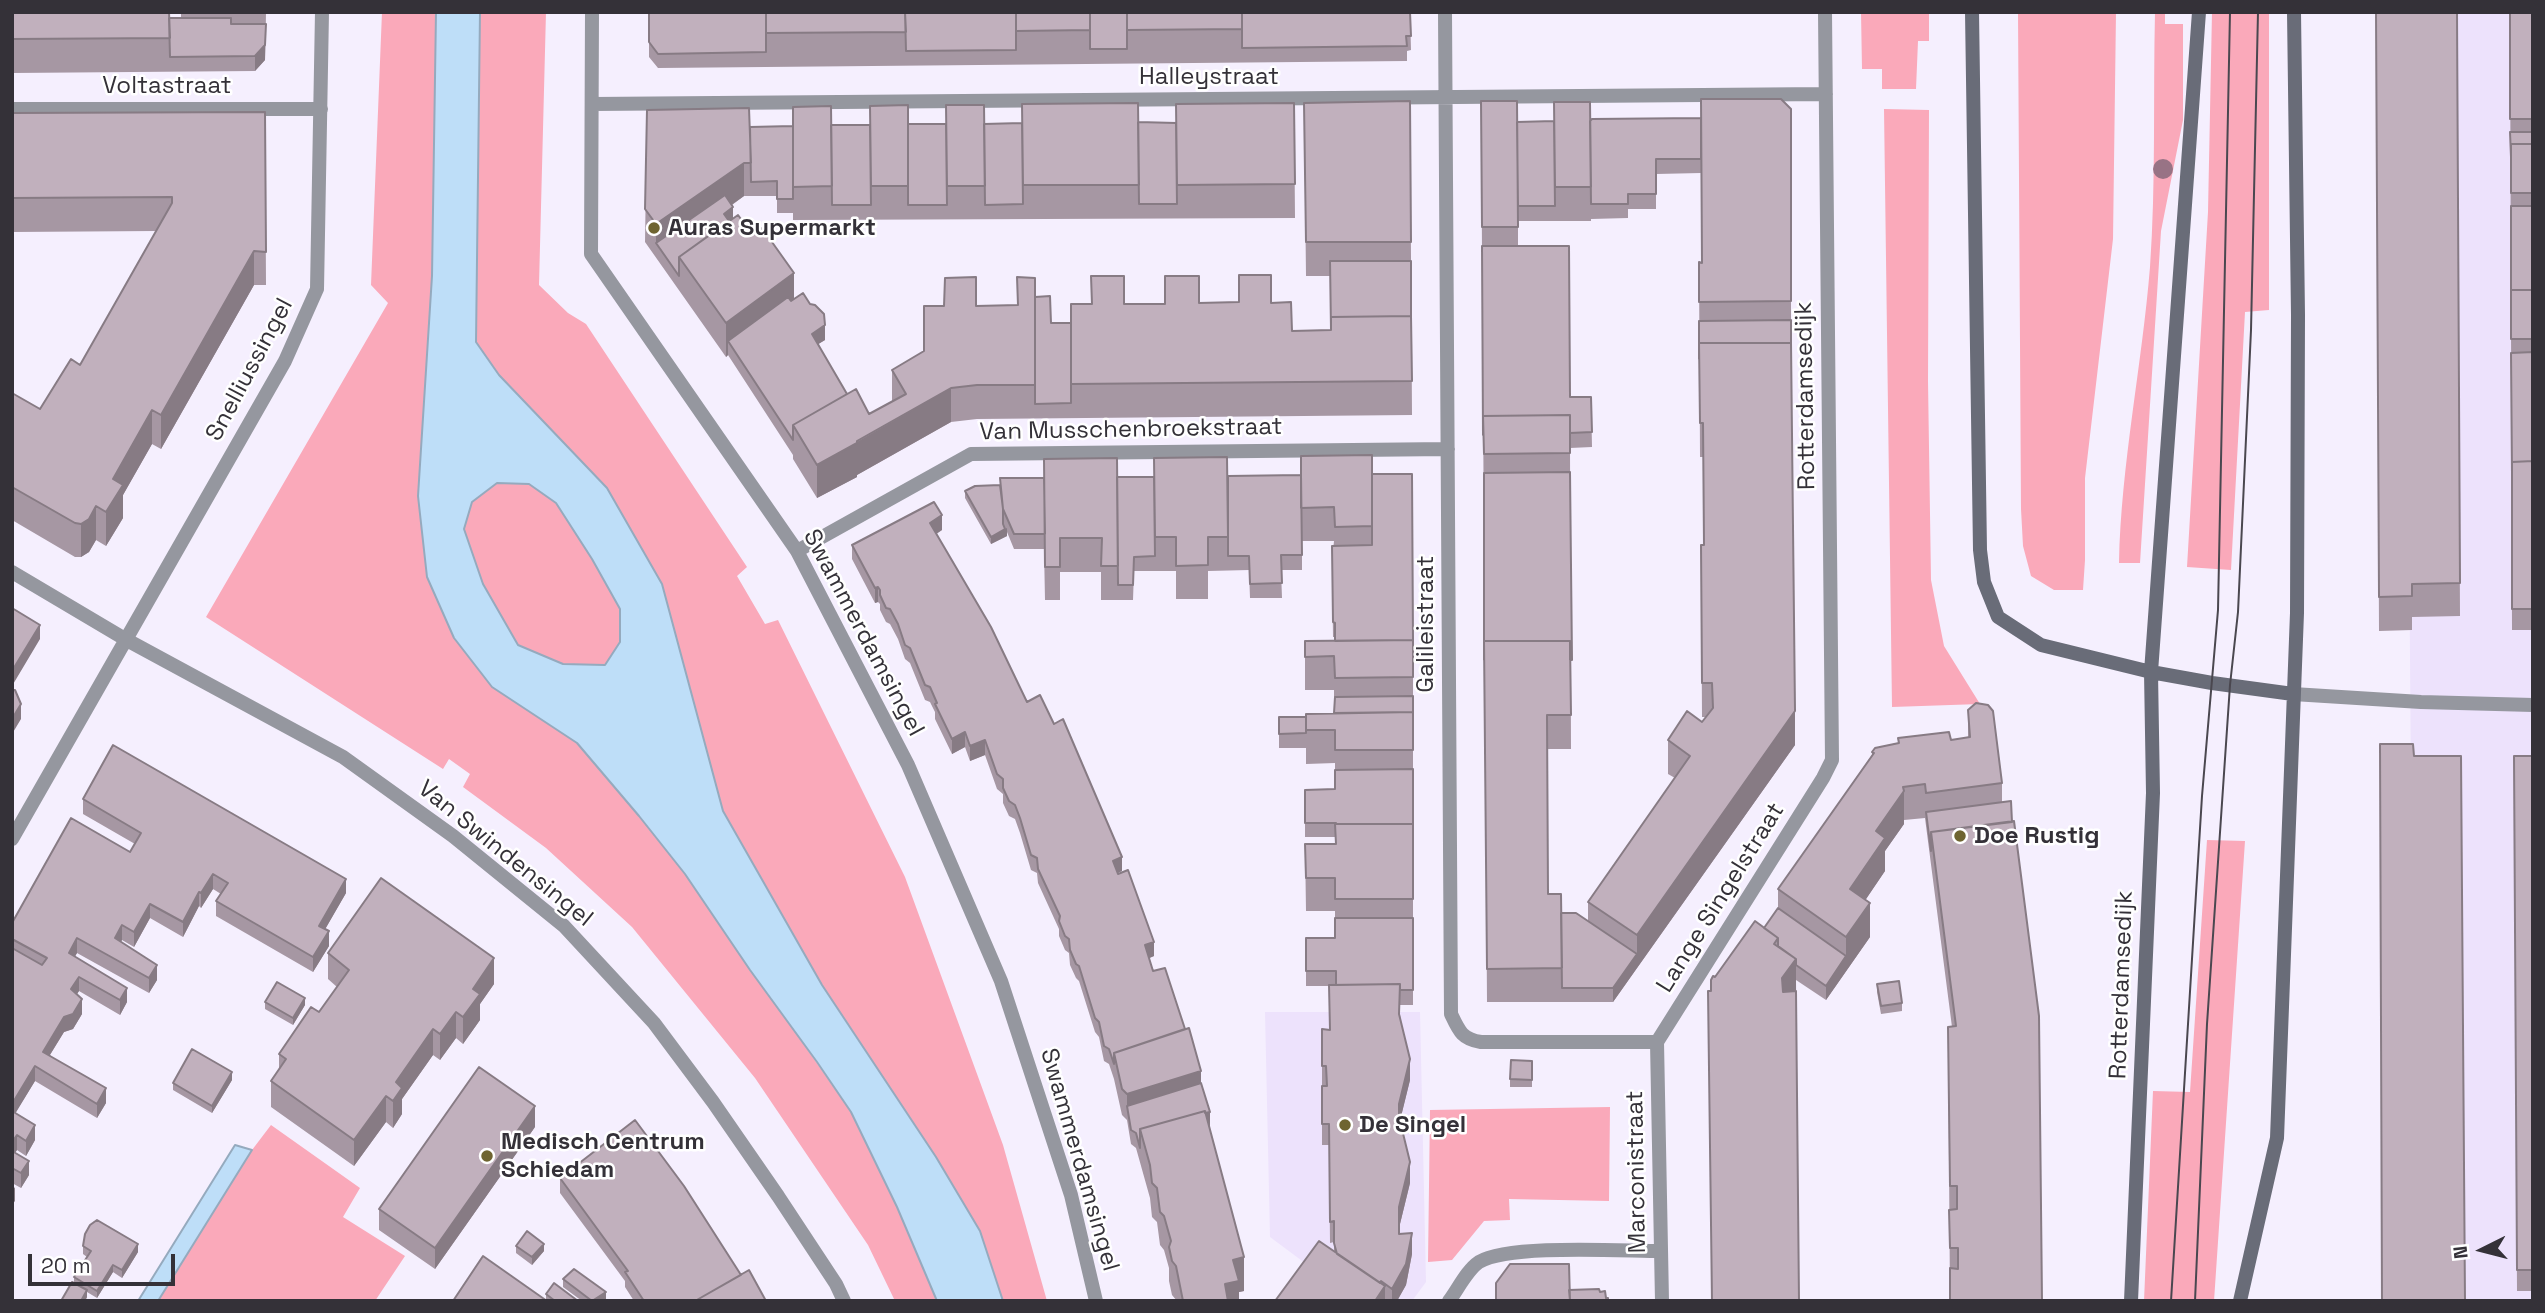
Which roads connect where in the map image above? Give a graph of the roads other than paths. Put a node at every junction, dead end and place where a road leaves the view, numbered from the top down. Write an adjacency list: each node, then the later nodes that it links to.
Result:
1 (322, 12): 12 (street, Snelliussingel)
2 (592, 12): 10 (street, Swammerdamsingel)
3 (1446, 12): 9 (street, Galileistraat)
4 (1825, 12): 8 (street, Rotterdamsedijk)
5 (1972, 12): 17 (main road)
6 (2199, 12): 17 (main road, Rotterdamsedijk)
7 (2294, 12): 18 (main road)
8 (1826, 94): 9 (street, Halleystraat); 20 (street, Rotterdamsedijk)
9 (1447, 99): 10 (street, Halleystraat); 13 (street, Galileistraat)
10 (593, 104): 14 (street, Swammerdamsingel)
11 (12, 109): 12 (street, Voltastraat)
12 (321, 109): 16 (street, Snelliussingel)
13 (1448, 449): 14 (street, Van Musschenbroekstraat); 22 (street, Galileistraat)
14 (797, 551): 25 (street, Swammerdamsingel)
15 (12, 572): 16 (street, Van Swindensingel)
16 (125, 639): 21 (street, Snelliussingel); 24 (street, Van Swindensingel)
17 (2151, 672): 18 (main road); 28 (main road, Rotterdamsedijk)
18 (2293, 694): 19 (street); 29 (main road)
19 (2533, 705)
20 (1823, 778): 22 (street, Lange Singelstraat)
21 (12, 839)
22 (1657, 1042): 23 (street, Marconistraat)
23 (1661, 1251): 26 (street); 27 (street, Marconistraat)
24 (844, 1301)
25 (1096, 1301)
26 (1449, 1301)
27 (1662, 1301)
28 (2131, 1301)
29 (2240, 1301)

